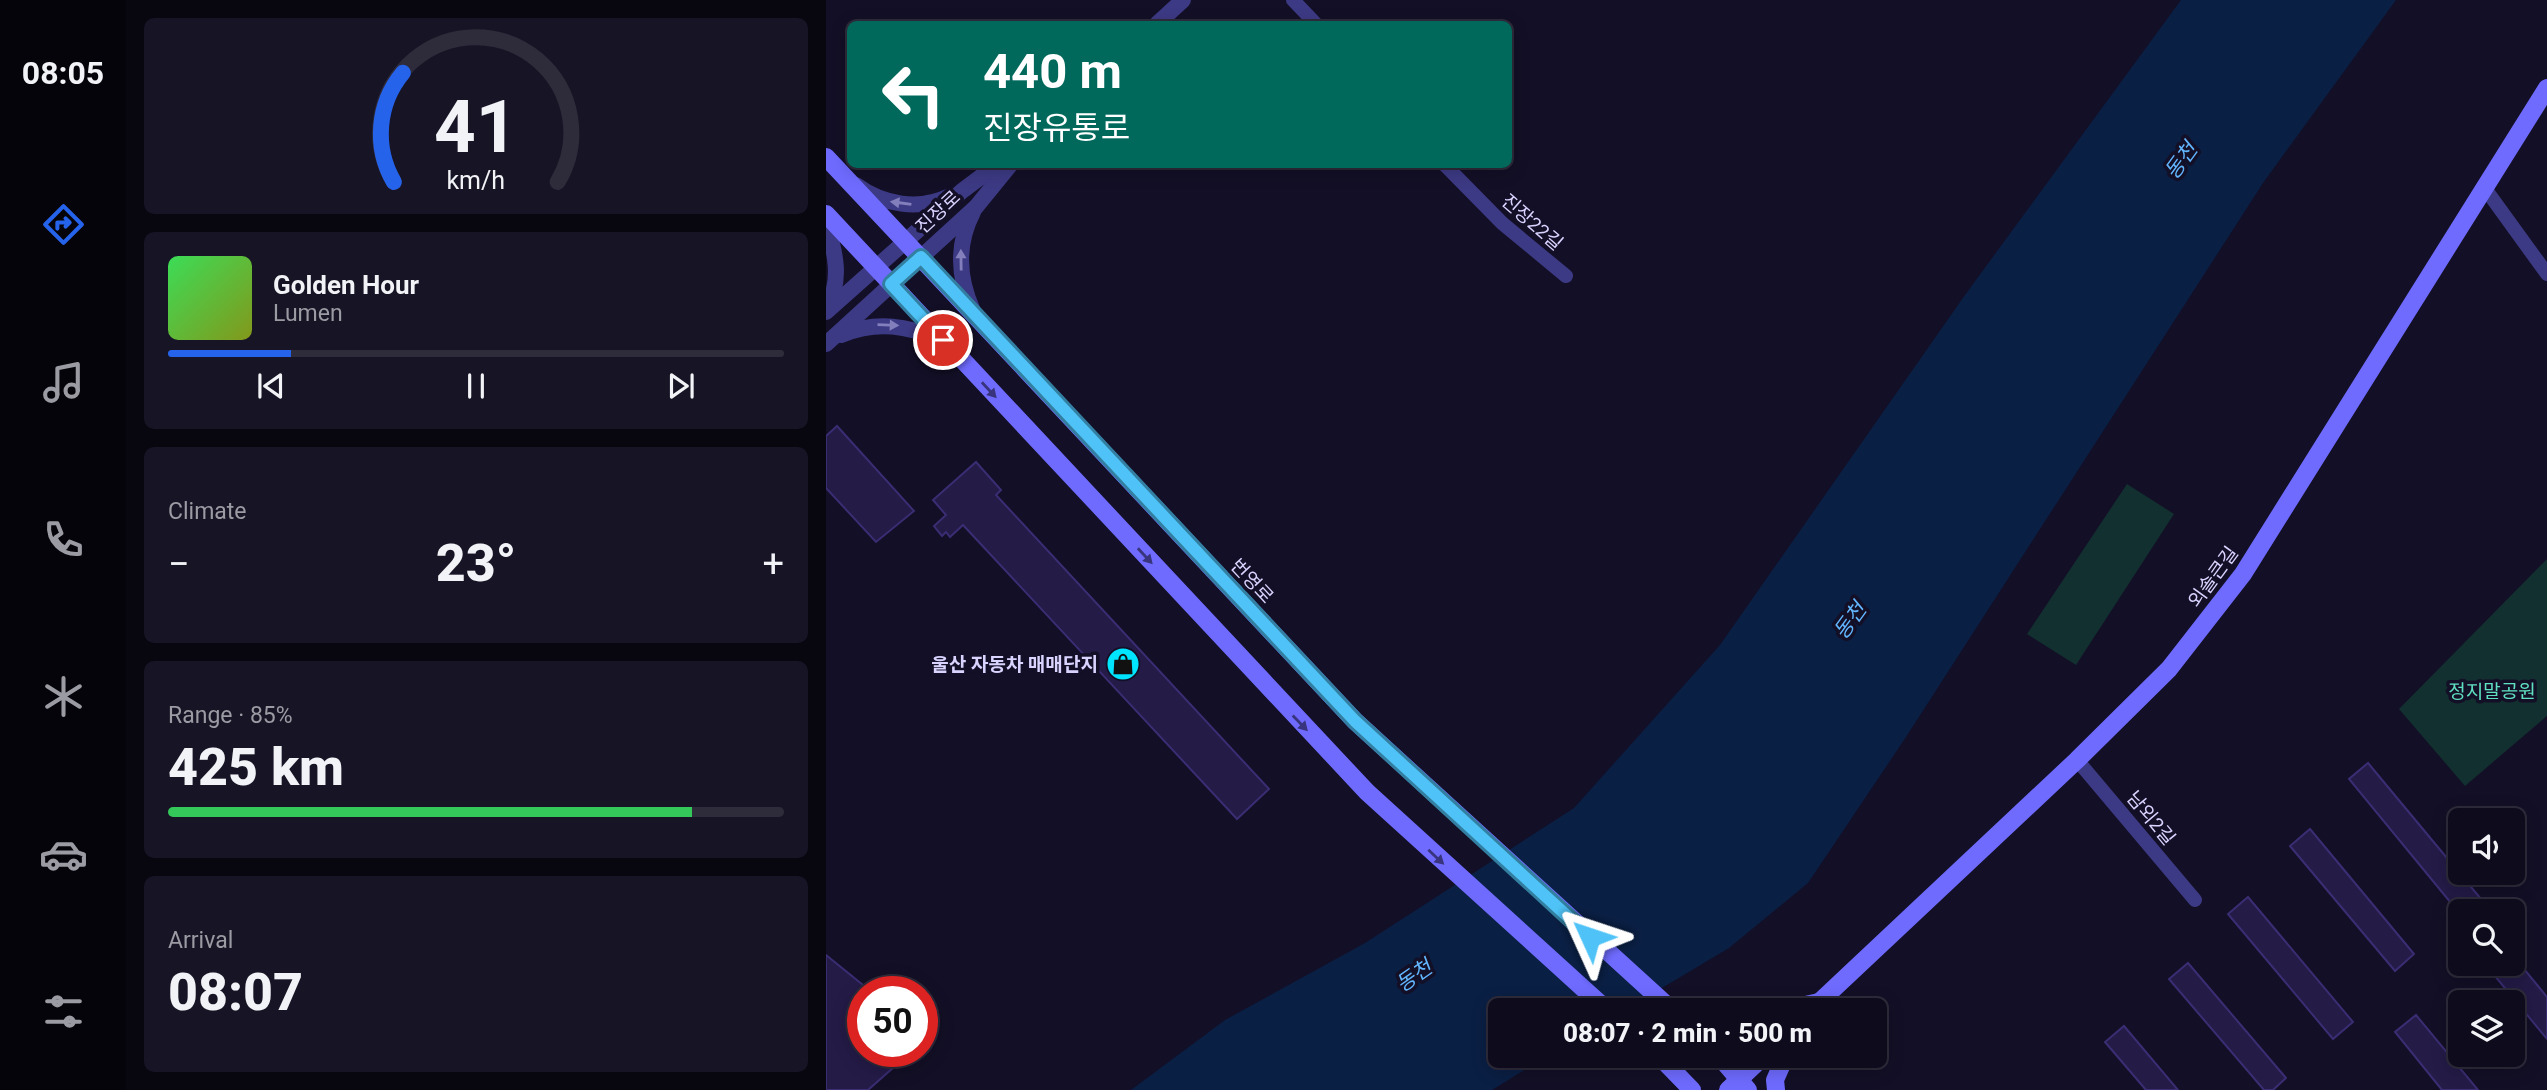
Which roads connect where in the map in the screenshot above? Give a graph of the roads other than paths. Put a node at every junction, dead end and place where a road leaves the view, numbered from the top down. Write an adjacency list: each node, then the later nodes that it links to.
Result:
1 (1183, 0): 3 (street)
2 (1293, 0): 4 (street)
3 (1160, 21)
4 (1313, 21)
5 (2547, 88): 11 (main road, 외솔큰길)
6 (826, 157): 10 (main road, 번영로)
7 (993, 168): 12 (street, 진장로)
8 (1008, 168): 13 (street, 진장로)
9 (1448, 168): 20 (street, 진장22길)
10 (845, 177): 12 (street, one-way to 10); 16 (main road, 번영로)
11 (2484, 187): 19 (street); 26 (main road, 외솔큰길)
12 (962, 191): 16 (street, 진장로)
13 (976, 207): 17 (street, 진장로); 23 (street, one-way to 13)
14 (826, 215): 18 (main road)
15 (826, 223): 22 (street)
16 (905, 240): 17 (main road, 번영로); 18 (street, 진장로)
17 (921, 257): 21 (street, 진장로); 23 (main road, 번영로)
18 (875, 268): 21 (main road); 22 (street, 진장로)
19 (2547, 274)
20 (1566, 276)
21 (891, 284): 24 (main road); 25 (street, 진장로)
22 (826, 310)
23 (975, 315): 29 (main road, 번영로)
24 (943, 340): 25 (street, one-way to 24); 28 (main road, one-way to 28)
25 (829, 341)
26 (2077, 760): 27 (street, 남외2길); 30 (main road, 외솔큰길)
27 (2195, 900)
28 (1593, 998)
29 (1659, 998)
30 (1824, 998)
31 (1671, 1068): 36 (main road)
32 (1727, 1068): 35 (main road)
33 (1754, 1068): 35 (main road)
34 (1780, 1068): 37 (main road)
35 (1739, 1087)
36 (1692, 1090)
37 (1776, 1090)

